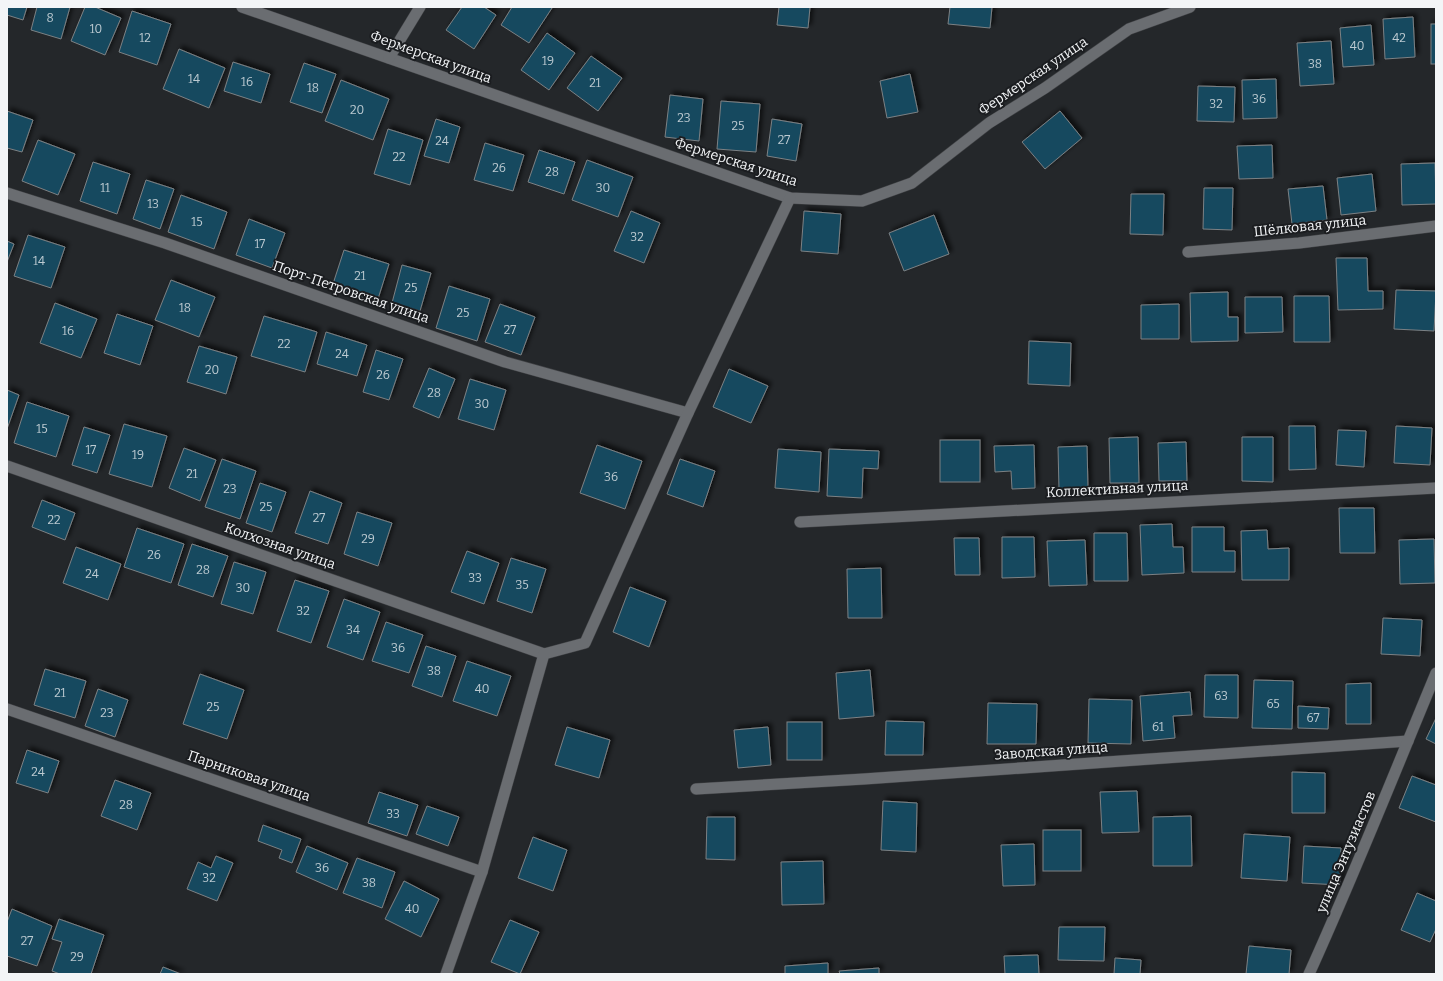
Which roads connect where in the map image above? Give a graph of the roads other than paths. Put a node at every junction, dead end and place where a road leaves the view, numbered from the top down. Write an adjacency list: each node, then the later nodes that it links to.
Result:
1 (242, 7): 4 (street, Фермерская улица)
2 (420, 7): 4 (street)
3 (1190, 7): 6 (street, Фермерская улица)
4 (389, 58): 6 (street, Фермерская улица)
5 (7, 193): 9 (street, Порт-Петровская улица)
6 (790, 198): 9 (street)
7 (1436, 226): 8 (street, Шёлковая улица)
8 (1188, 252)
9 (688, 413): 13 (street)
10 (7, 466): 13 (street, Колхозная улица)
11 (1436, 488): 12 (street, Коллективная улица)
12 (800, 522)
13 (544, 654): 18 (street)
14 (1436, 673): 16 (street, улица Энтузиастов)
15 (7, 709): 18 (street, Парниковая улица)
16 (1408, 741): 17 (street, Заводская улица); 20 (street, улица Энтузиастов)
17 (696, 789)
18 (482, 872): 19 (street)
19 (446, 974)
20 (1309, 974)

